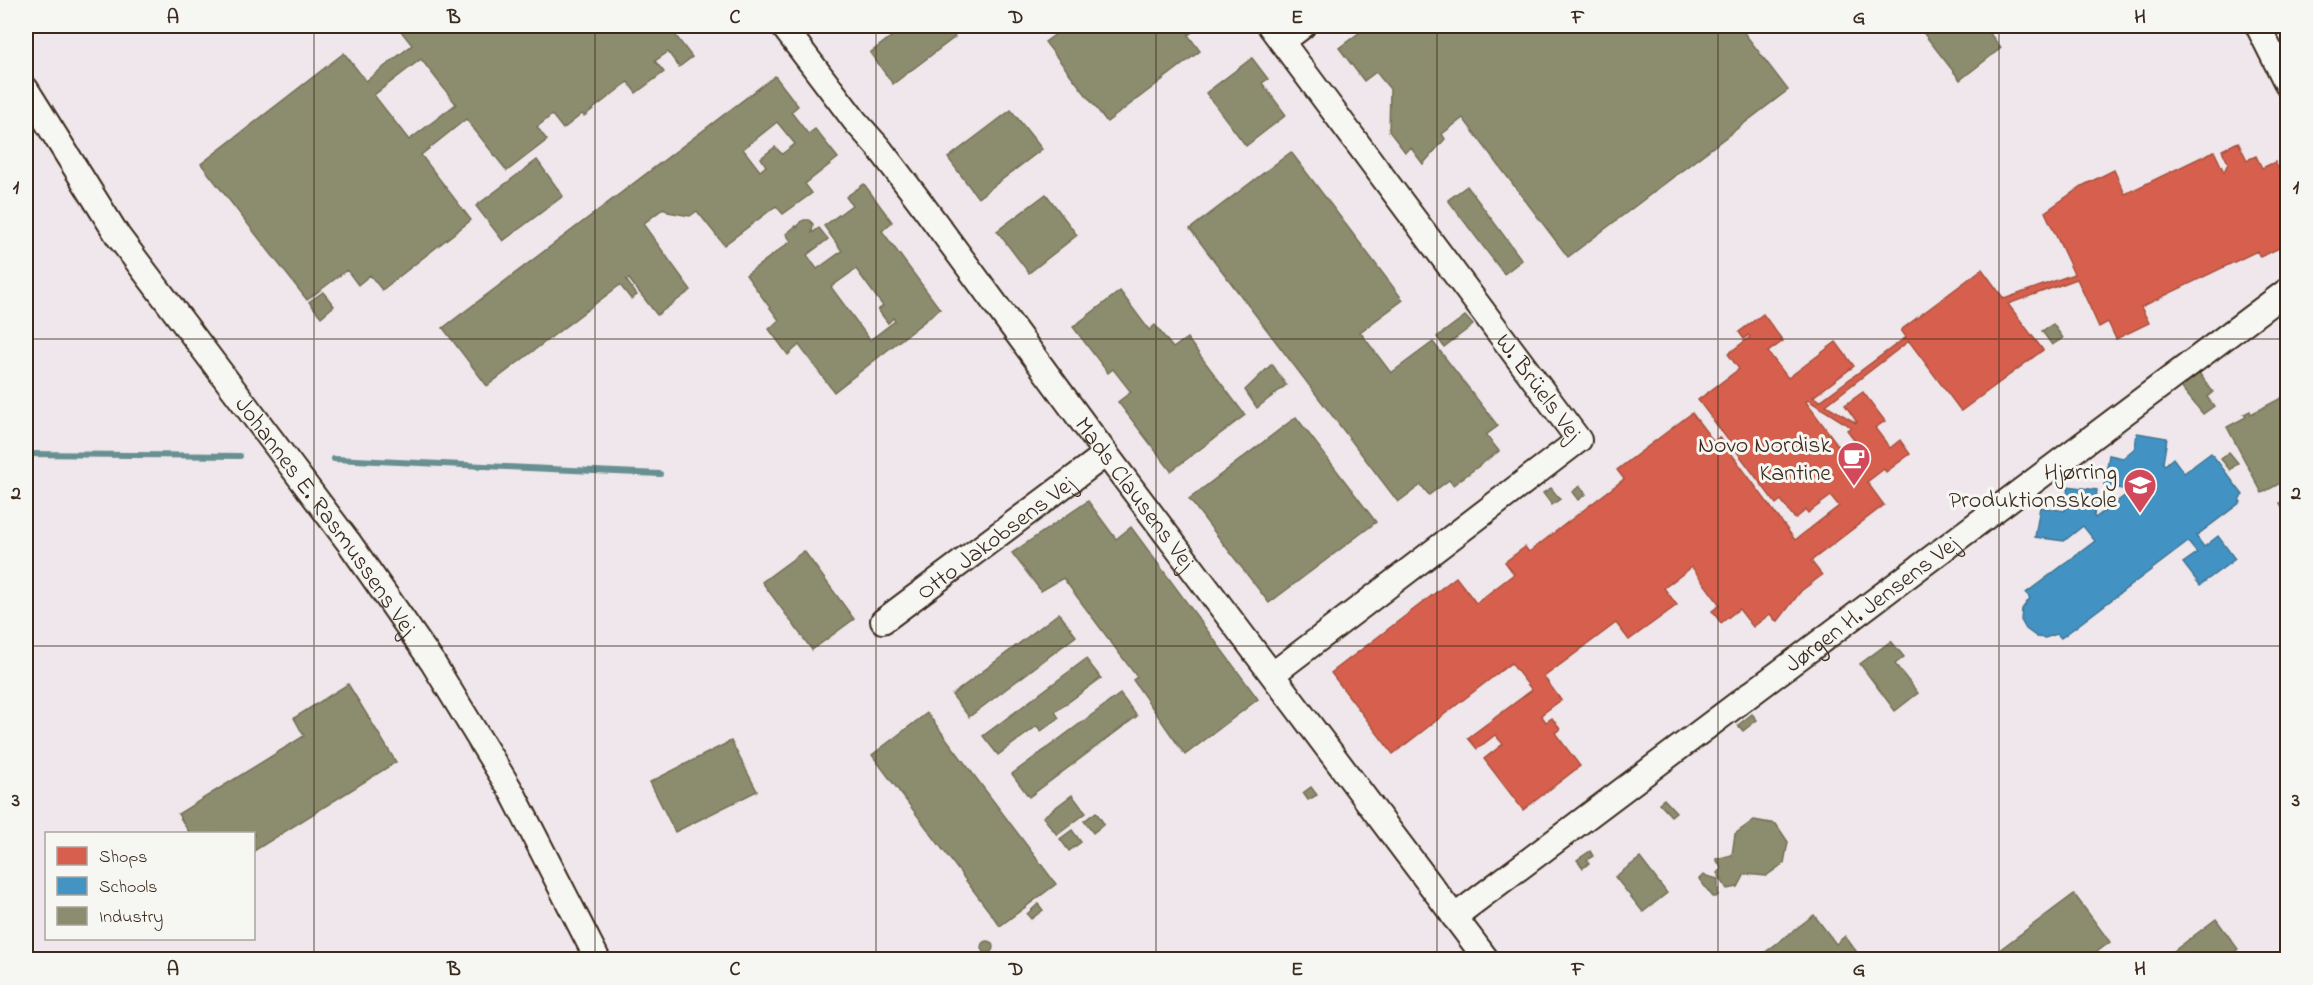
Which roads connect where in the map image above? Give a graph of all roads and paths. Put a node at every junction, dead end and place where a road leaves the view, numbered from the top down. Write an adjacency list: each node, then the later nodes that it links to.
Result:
1 (783, 26): 8 (street, Mads Clausens Vej)
2 (1303, 26): 4 (street)
3 (2258, 26): 5 (street)
4 (1276, 34): 10 (street, W. Brüels Vej)
5 (2288, 86)
6 (26, 89): 12 (street, Johannes E. Rasmussens Vej)
7 (2288, 290): 11 (street, Jørgen H. Jensens Vej)
8 (1106, 453): 9 (street, Otto Jakobsens Vej); 10 (street, Mads Clausens Vej)
9 (882, 621)
10 (1273, 674): 11 (street, Mads Clausens Vej)
11 (1454, 916): 13 (street, Mads Clausens Vej)
12 (598, 960)
13 (1487, 960)

